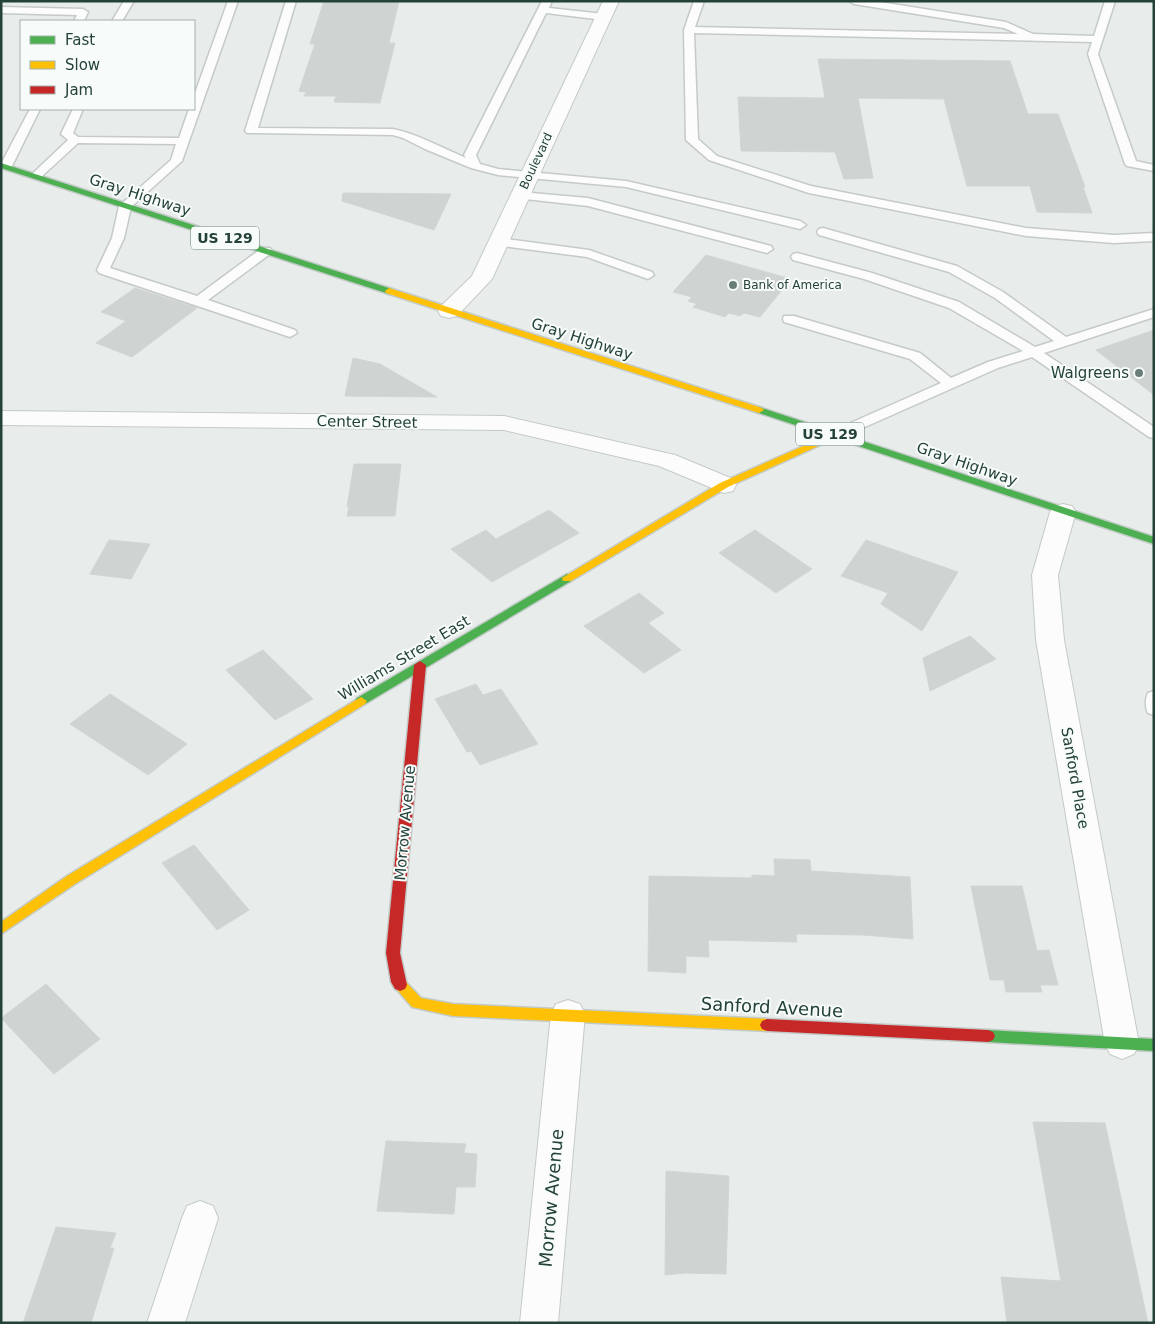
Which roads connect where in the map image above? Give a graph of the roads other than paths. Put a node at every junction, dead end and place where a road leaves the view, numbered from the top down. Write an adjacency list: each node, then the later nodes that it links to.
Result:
1 (129, 1): 11 (lane)
2 (233, 1): 15 (lane)
3 (291, 1): 22 (lane)
4 (700, 1): 12 (lane)
5 (854, 1): 13 (lane)
6 (1110, 1): 14 (lane)
7 (545, 6): 8 (lane); 22 (lane)
8 (607, 9): 24 (street, Boulevard)
9 (1, 10): 10 (lane)
10 (79, 20)
11 (118, 20)
12 (689, 30): 13 (lane); 31 (lane)
13 (1034, 38): 14 (lane)
14 (1098, 39): 23 (lane)
15 (195, 105)
16 (34, 110): 21 (lane)
17 (78, 110): 19 (lane)
18 (193, 110): 20 (lane)
19 (75, 140): 20 (lane); 25 (lane)
20 (182, 141): 28 (lane)
21 (4, 166): 25 (main road, Gray Highway / US 129)
22 (474, 166): 24 (lane)
23 (1154, 168)
24 (530, 175): 26 (street, Boulevard); 27 (lane)
25 (36, 176): 28 (main road, Gray Highway / US 129)
26 (520, 196): 27 (lane); 32 (street, Boulevard)
27 (618, 196): 29 (lane); 33 (lane)
28 (126, 206): 34 (main road, Gray Highway / US 129); 37 (lane)
29 (800, 225)
30 (823, 232): 42 (lane)
31 (1154, 237)
32 (498, 242): 36 (lane); 38 (street, Boulevard)
33 (767, 249)
34 (266, 251): 37 (lane); 38 (main road, Gray Highway / US 129)
35 (797, 257): 43 (lane)
36 (648, 276)
37 (199, 301): 41 (lane)
38 (449, 311): 47 (main road, Gray Highway / US 129)
39 (1154, 313): 42 (lane)
40 (789, 319): 44 (lane)
41 (290, 333)
42 (1064, 342): 43 (lane)
43 (1034, 352): 44 (lane); 46 (lane)
44 (950, 384): 47 (lane)
45 (1, 418): 48 (street, Center Street)
46 (1154, 434)
47 (835, 435): 48 (main road, Williams Street East); 49 (main road, Gray Highway / US 129)
48 (724, 485): 51 (main road, Williams Street East)
49 (1062, 512): 50 (main road, Gray Highway / US 129); 57 (street, Sanford Place)
50 (1154, 541)
51 (420, 665): 54 (main road, Williams Street East); 55 (main road, Morrow Avenue)
52 (1154, 697): 53 (lane)
53 (1154, 709)
54 (1, 930)
55 (398, 982): 56 (main road, Sanford Avenue)
56 (568, 1014): 57 (main road, Sanford Avenue); 61 (street, Morrow Avenue)
57 (1122, 1044): 58 (main road, Sanford Avenue)
58 (1154, 1046)
59 (200, 1218): 60 (street)
60 (166, 1323)
61 (539, 1323)

